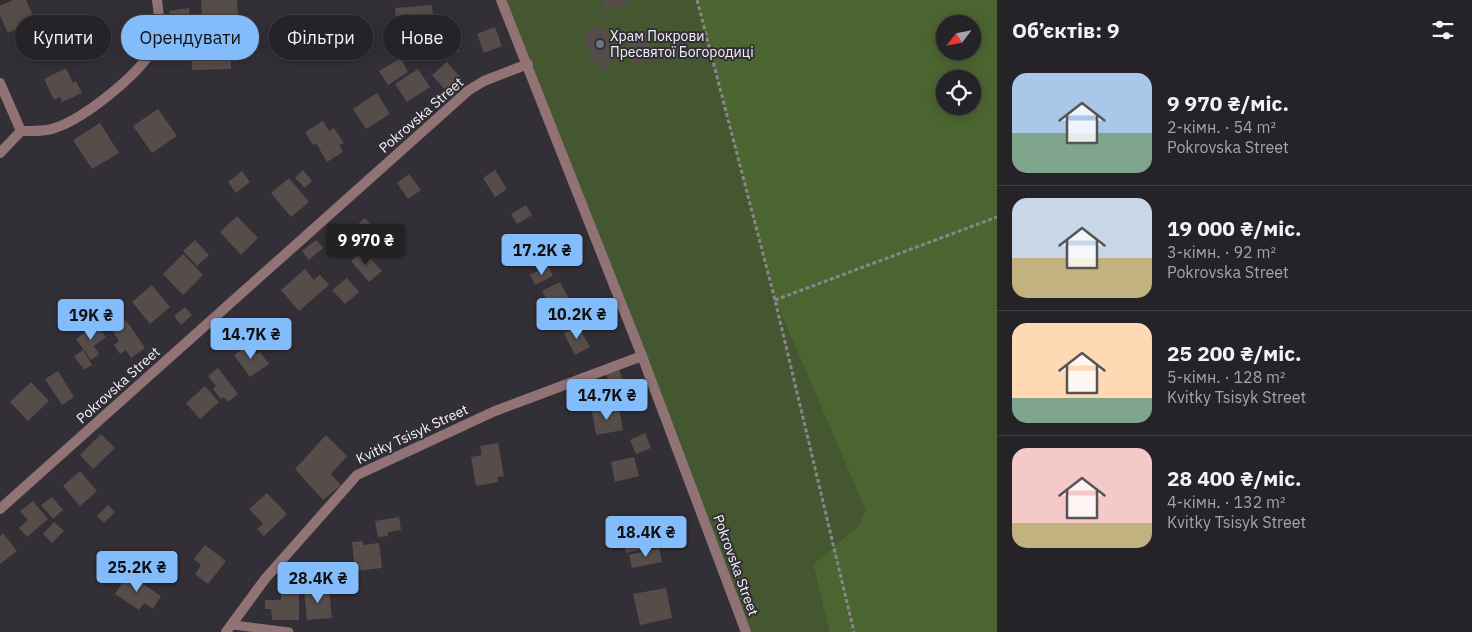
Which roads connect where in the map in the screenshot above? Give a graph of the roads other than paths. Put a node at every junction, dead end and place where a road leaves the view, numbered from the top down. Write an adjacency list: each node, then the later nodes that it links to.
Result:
1 (157, 0): 5 (street)
2 (501, 0): 3 (street)
3 (528, 64): 7 (street, Pokrovska Street); 8 (street, Pokrovska Street)
4 (0, 83): 5 (street)
5 (21, 131): 6 (street)
6 (0, 153)
7 (642, 356): 9 (street, Kvitky Tsisyk Street); 11 (street, Pokrovska Street)
8 (0, 509)
9 (230, 628): 10 (lane)
10 (289, 632)
11 (746, 632)

